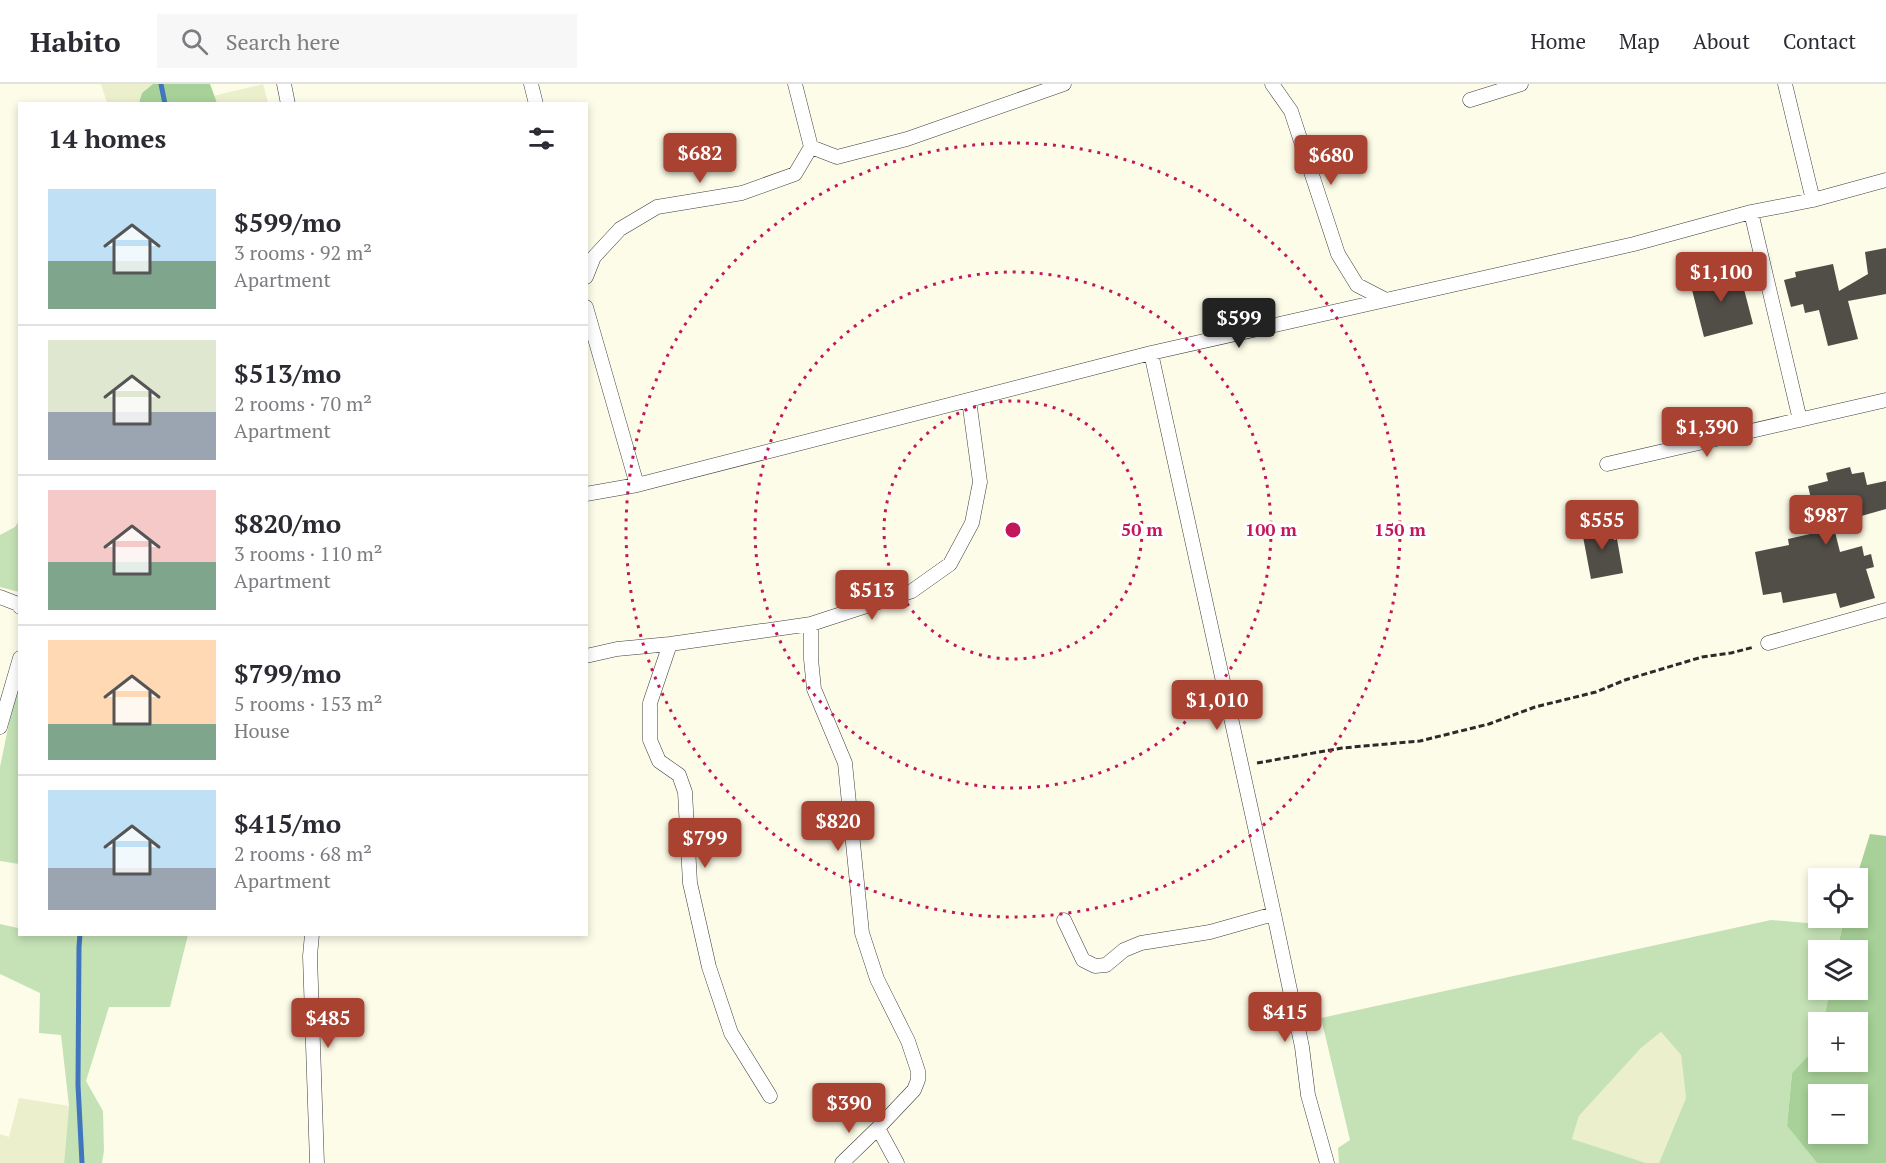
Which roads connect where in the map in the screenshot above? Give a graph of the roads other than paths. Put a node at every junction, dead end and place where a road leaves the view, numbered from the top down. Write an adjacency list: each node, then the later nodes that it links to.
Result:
1 (284, 84): 9 (street)
2 (531, 84): 10 (street)
3 (795, 84): 11 (street)
4 (1064, 84): 11 (street)
5 (1272, 84): 16 (street)
6 (1521, 84): 8 (street)
7 (1785, 84): 13 (street)
8 (1470, 100)
9 (288, 102)
10 (536, 102)
11 (812, 147): 15 (street)
12 (1886, 180): 13 (street)
13 (1813, 200): 14 (street)
14 (1752, 213): 16 (street); 21 (street)
15 (588, 272)
16 (1384, 299): 18 (street)
17 (588, 315): 23 (street)
18 (1151, 353): 19 (street); 34 (street)
19 (969, 400): 23 (street); 28 (street)
20 (1886, 400): 21 (street)
21 (1800, 420): 22 (street)
22 (1607, 464)
23 (638, 485): 24 (street)
24 (588, 494)
25 (0, 597): 26 (street)
26 (18, 604)
27 (1886, 610): 29 (street)
28 (811, 624): 30 (street); 38 (street)
29 (1768, 643)
30 (670, 644): 31 (street); 37 (street)
31 (588, 656)
32 (18, 665): 33 (street)
33 (0, 727)
34 (1274, 914): 35 (street); 42 (street)
35 (1064, 920)
36 (312, 936): 39 (street)
37 (770, 1096)
38 (879, 1128): 40 (street); 41 (street)
39 (317, 1163)
40 (842, 1163)
41 (897, 1163)
42 (1327, 1163)

